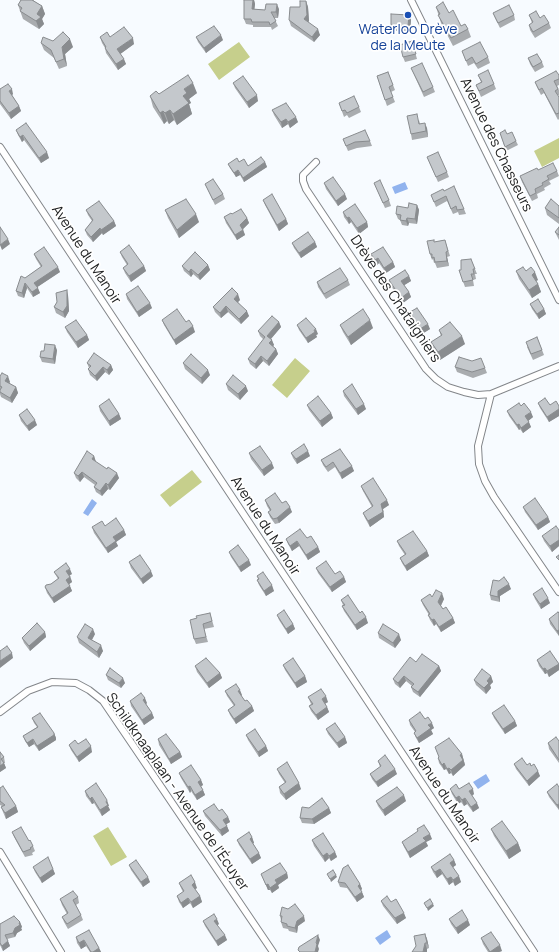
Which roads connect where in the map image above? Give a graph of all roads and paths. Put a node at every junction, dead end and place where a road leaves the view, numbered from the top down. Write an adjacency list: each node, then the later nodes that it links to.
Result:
1 (411, 0): 4 (street, Avenue des Chasseurs)
2 (0, 147): 12 (street, Avenue du Manoir)
3 (316, 162): 6 (street, Drève des Chataigniers)
4 (559, 300)
5 (559, 366): 6 (street, Drève des Chataigniers)
6 (491, 394): 7 (street)
7 (559, 592)
8 (0, 712): 11 (street, Schildknaaplaan - Avenue de l'Écuyer)
9 (0, 852): 10 (street)
10 (61, 952)
11 (272, 952)
12 (534, 952)

